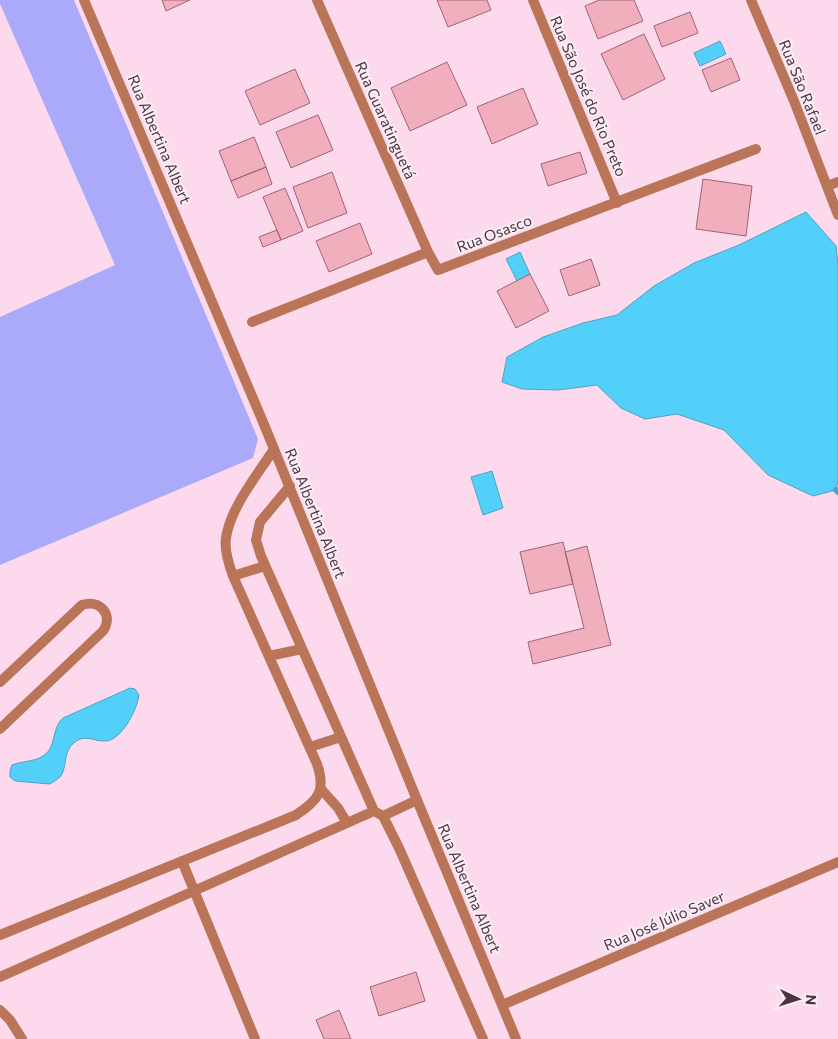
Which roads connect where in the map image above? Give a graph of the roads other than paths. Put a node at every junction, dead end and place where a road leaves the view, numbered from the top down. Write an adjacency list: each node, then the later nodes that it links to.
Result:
1 (84, 0): 12 (street, Rua Albertina Albert)
2 (317, 0): 10 (street, Rua Guaratinguetá)
3 (533, 0): 8 (street, Rua São José do Rio Preto)
4 (751, 0): 7 (street, Rua São Rafael)
5 (756, 149): 8 (street, Rua Osasco)
6 (838, 182): 7 (street)
7 (827, 186): 9 (street, Rua São Rafael)
8 (617, 203): 10 (street, Rua Osasco)
9 (838, 215)
10 (428, 252): 11 (street)
11 (252, 322)
12 (274, 449): 13 (street, Rua Albertina Albert); 15 (street)
13 (290, 486): 14 (street); 23 (street, Rua Albertina Albert)
14 (265, 566): 15 (street); 16 (street)
15 (233, 576): 17 (street)
16 (302, 649): 17 (street); 20 (street)
17 (270, 656): 21 (street)
18 (0, 682): 19 (street)
19 (0, 729)
20 (341, 736): 21 (street); 24 (street)
21 (310, 747): 22 (street)
22 (321, 789): 25 (street); 26 (street)
23 (417, 800): 24 (street); 31 (street, Rua Albertina Albert)
24 (378, 814): 25 (street); 35 (street)
25 (347, 823): 28 (street)
26 (182, 861): 28 (street); 29 (street)
27 (838, 862): 31 (street, Rua José Júlio Saver)
28 (194, 891): 30 (street); 34 (street)
29 (0, 936)
30 (0, 978)
31 (502, 1005): 36 (street, Rua Albertina Albert)
32 (0, 1010): 33 (street)
33 (22, 1039)
34 (255, 1039)
35 (483, 1039)
36 (516, 1039)

